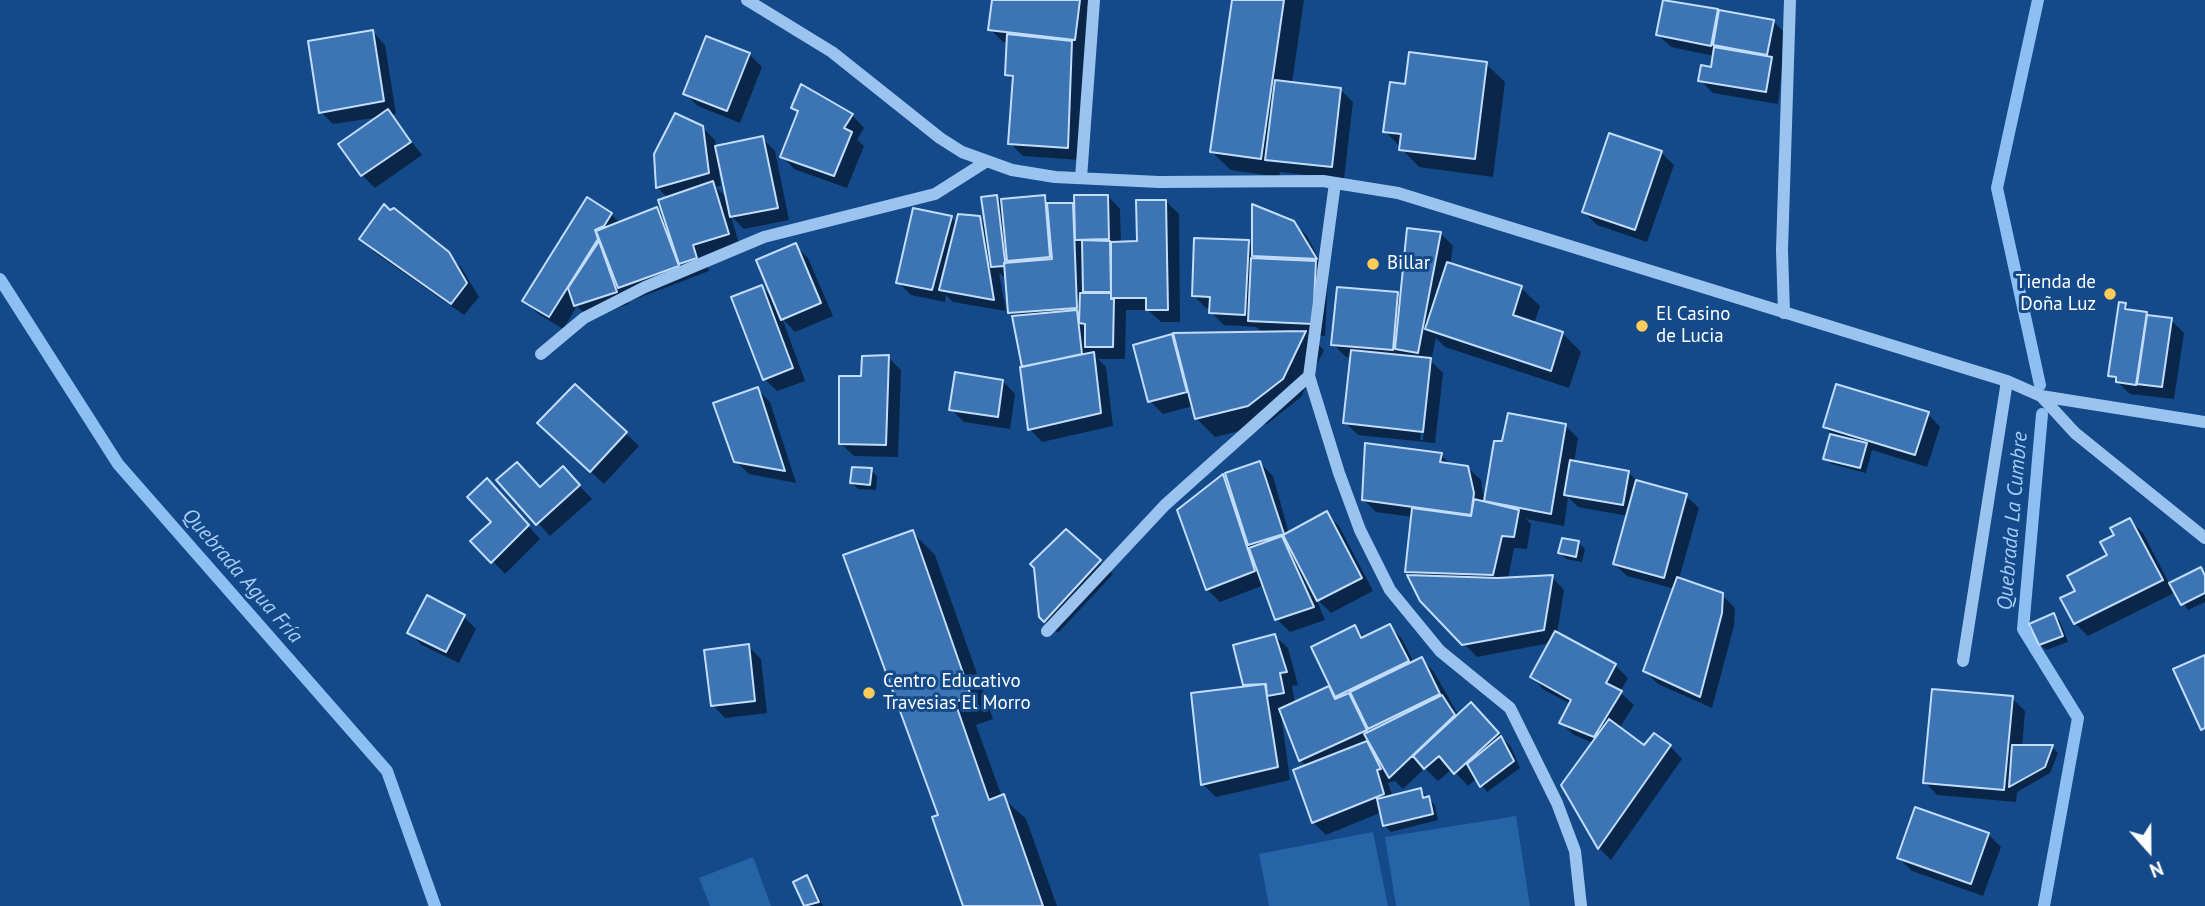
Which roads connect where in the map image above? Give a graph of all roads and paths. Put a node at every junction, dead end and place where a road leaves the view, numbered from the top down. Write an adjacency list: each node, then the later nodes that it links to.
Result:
1 (747, 0): 4 (street)
2 (1094, 0): 5 (street)
3 (1790, 0): 7 (street)
4 (987, 161): 5 (street); 8 (street)
5 (1081, 178): 6 (street)
6 (1335, 183): 7 (street); 9 (street)
7 (1784, 313): 10 (street)
8 (541, 354)
9 (1309, 376): 14 (street); 16 (street)
10 (2007, 381): 11 (street); 15 (street)
11 (2040, 396): 12 (street); 13 (street)
12 (2205, 422)
13 (2205, 538)
14 (1047, 631)
15 (1963, 661)
16 (1581, 906)

